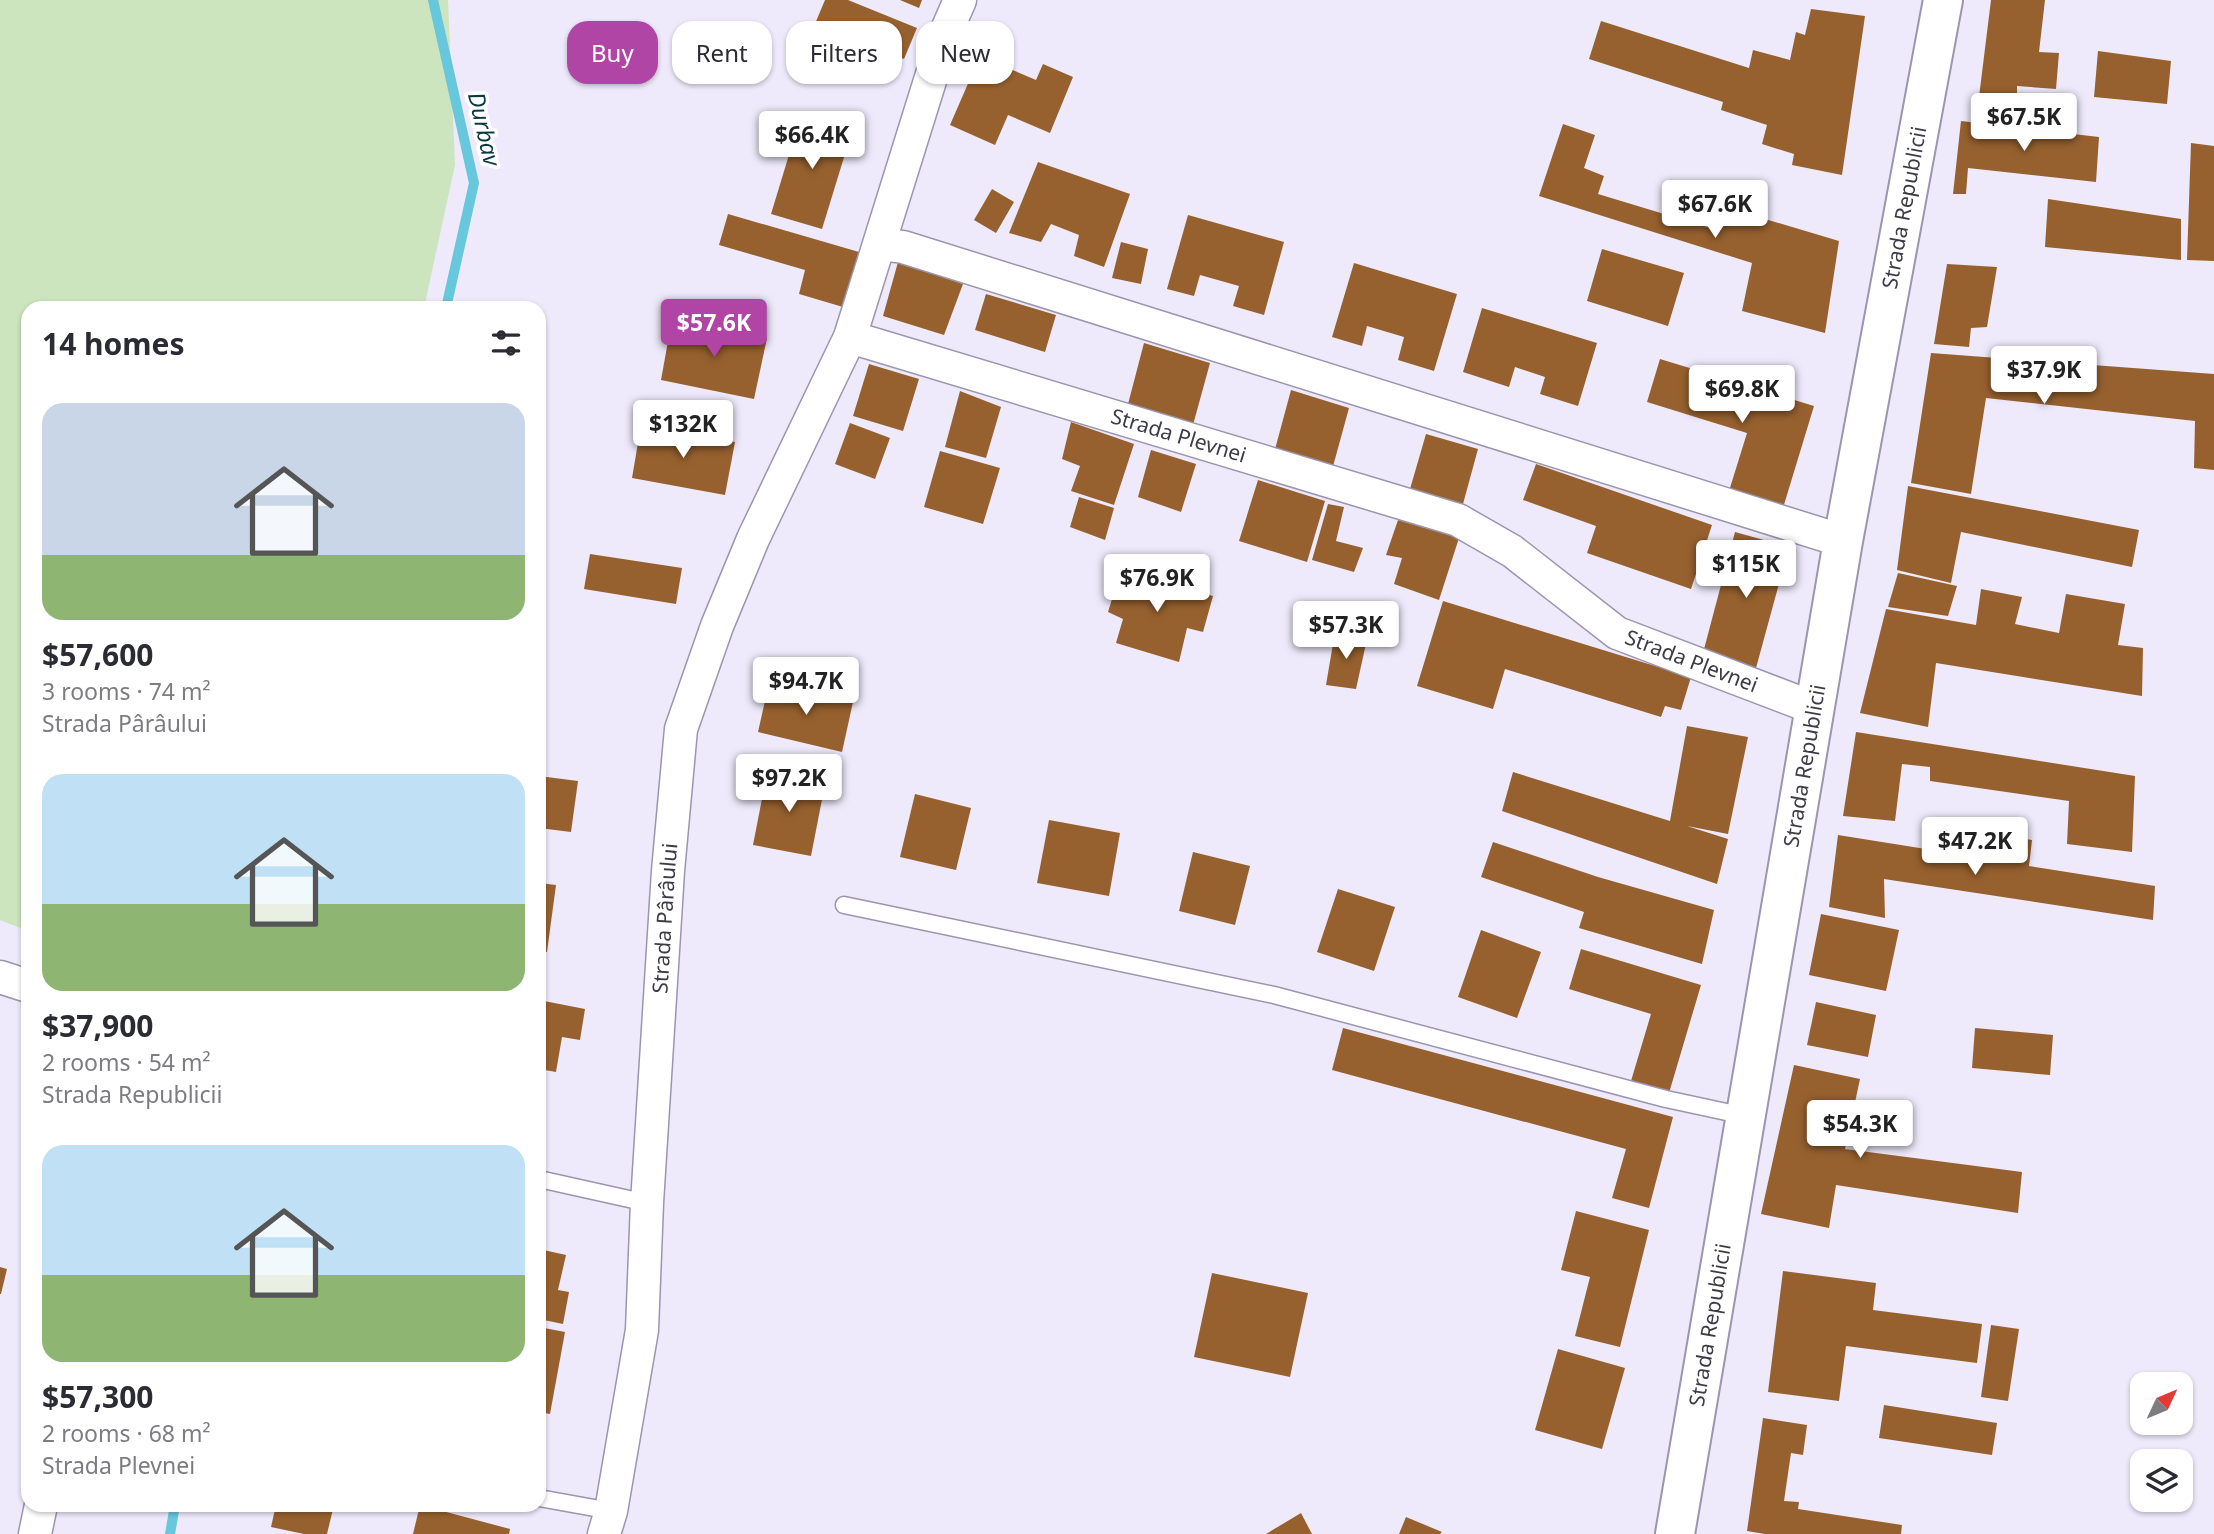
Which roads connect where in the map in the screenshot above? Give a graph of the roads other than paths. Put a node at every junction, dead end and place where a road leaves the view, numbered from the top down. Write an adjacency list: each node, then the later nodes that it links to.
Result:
1 (960, 0): 3 (street)
2 (1943, 0): 5 (main road, Strada Republicii)
3 (880, 244): 4 (street); 5 (street)
4 (850, 337): 6 (street, Strada Plevnei); 12 (street, Strada Pârâului)
5 (1843, 541): 6 (main road, Strada Republicii)
6 (1814, 708): 10 (main road, Strada Republicii)
7 (844, 905): 10 (lane)
8 (0, 977): 9 (street)
9 (21, 983)
10 (1745, 1116): 17 (main road, Strada Republicii)
11 (546, 1181): 12 (lane)
12 (647, 1203): 15 (street, Strada Pârâului)
13 (546, 1501): 15 (lane)
14 (40, 1512): 16 (street)
15 (607, 1523)
16 (35, 1534)
17 (1675, 1534)

